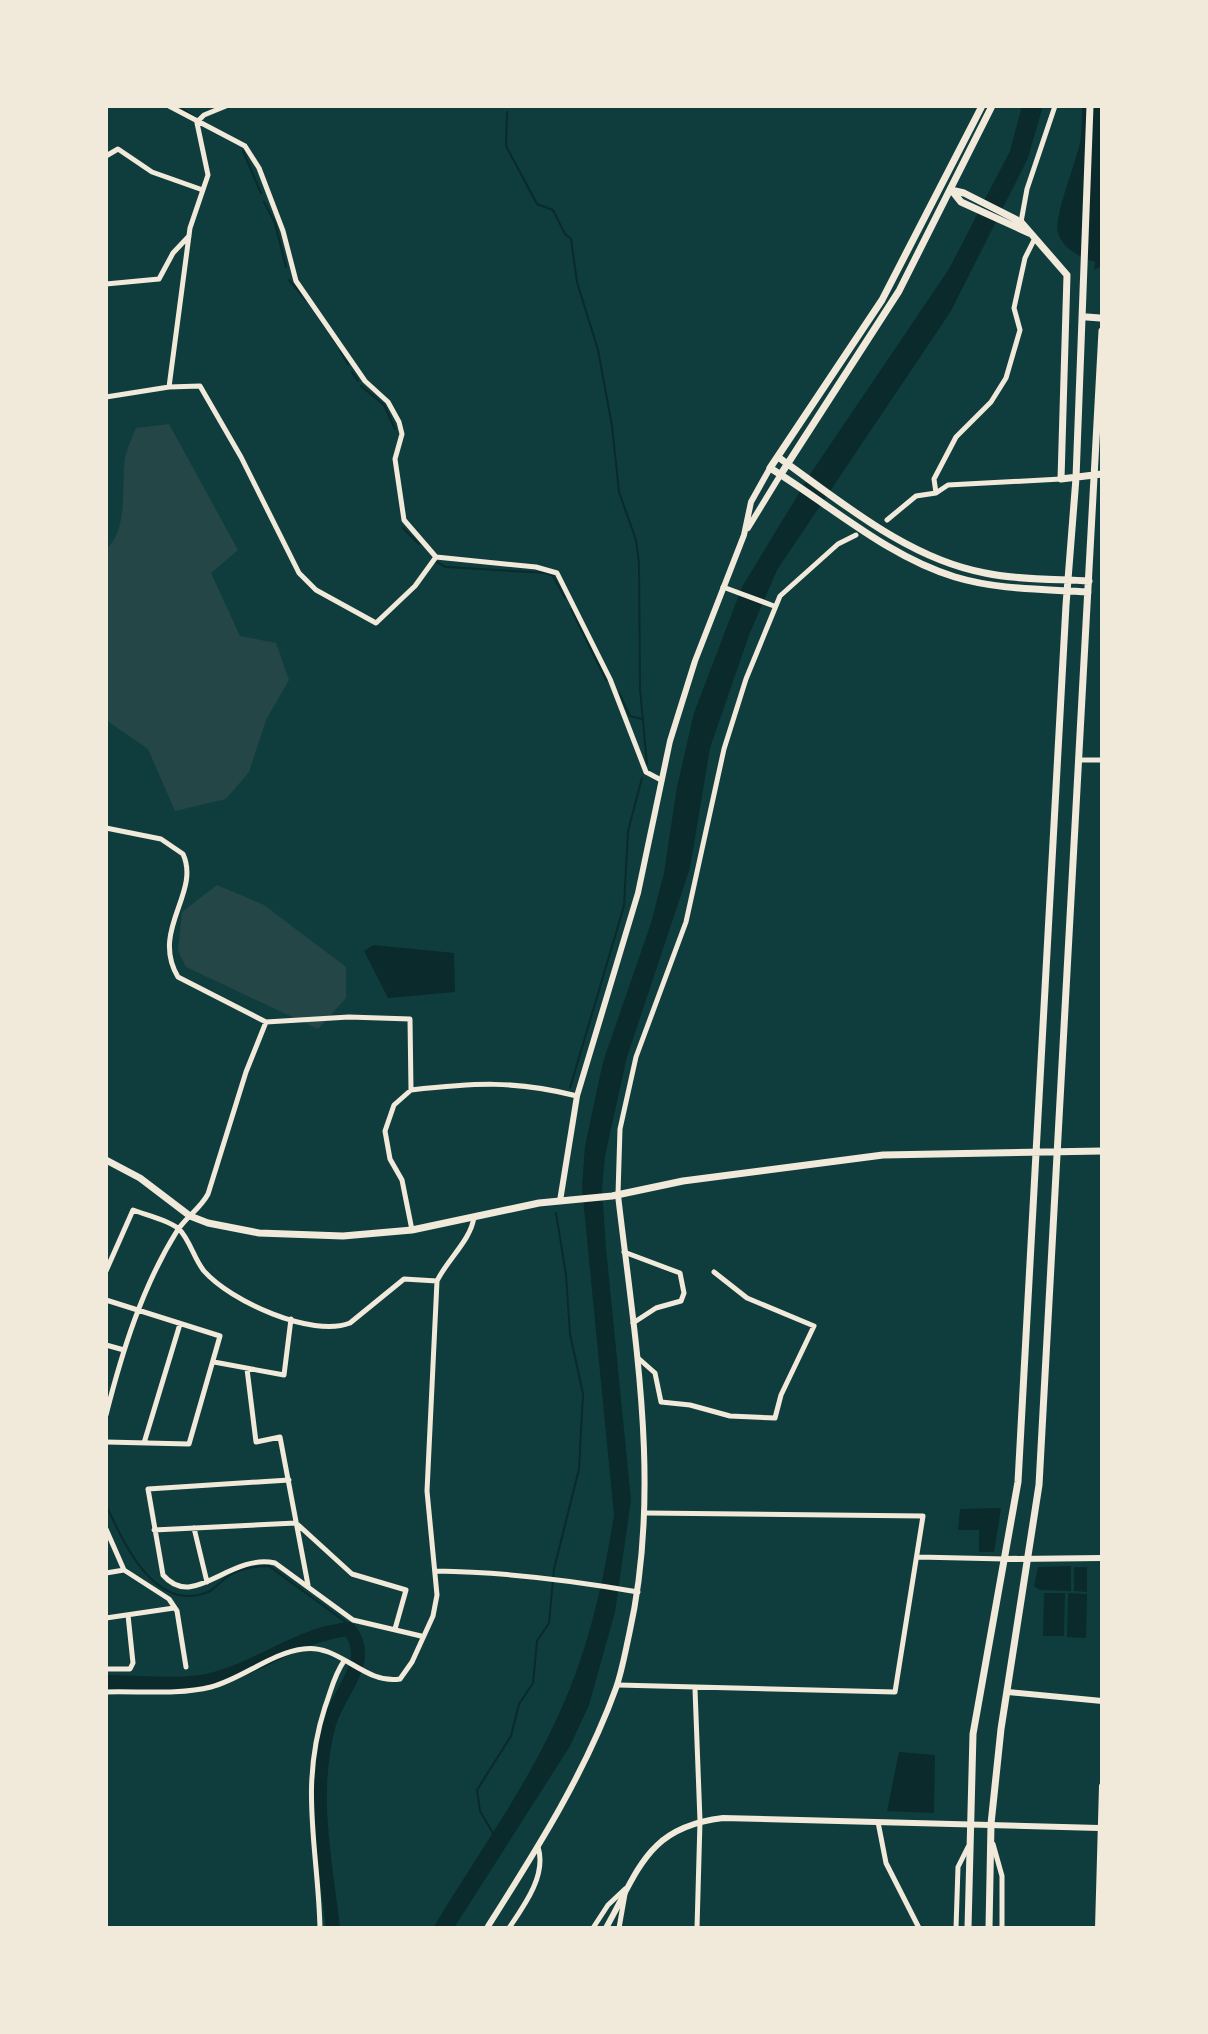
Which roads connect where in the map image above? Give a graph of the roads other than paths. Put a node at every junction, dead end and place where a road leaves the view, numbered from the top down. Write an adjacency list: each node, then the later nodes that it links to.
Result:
1 (169, 106): 7 (street)
2 (226, 106): 7 (street)
3 (982, 106): 9 (main road)
4 (992, 106): 11 (main road)
5 (1055, 106): 12 (street)
6 (1090, 106): 26 (main road)
7 (197, 122): 10 (street); 32 (street)
8 (106, 156): 10 (street)
9 (943, 186): 11 (main road); 21 (main road)
10 (200, 189): 13 (street)
11 (952, 191): 12 (main road); 12 (main road); 22 (main road)
12 (1018, 224): 14 (main road)
13 (189, 236): 15 (street); 19 (street)
14 (1033, 236): 27 (main road); 28 (street)
15 (106, 284)
16 (1087, 317): 17 (main road)
17 (1100, 318)
18 (1102, 331): 25 (main road)
19 (169, 387): 20 (street); 32 (street)
20 (106, 397)
21 (778, 457): 22 (main road); 23 (main road)
22 (788, 465): 24 (main road); 33 (main road)
23 (770, 468): 24 (main road); 30 (street)
24 (781, 474): 30 (street); 36 (main road)
25 (1098, 476): 26 (main road); 34 (main road)
26 (1076, 478): 27 (main road); 33 (main road)
27 (1061, 479): 28 (street)
28 (936, 493): 29 (street)
29 (887, 520)
30 (744, 535): 35 (street)
31 (856, 535): 38 (street)
32 (436, 557): 41 (street)
33 (1067, 580): 34 (main road); 36 (main road)
34 (1089, 581): 37 (main road)
35 (723, 587): 38 (street); 41 (street)
36 (1067, 590): 37 (main road); 46 (main road)
37 (1088, 592): 39 (main road)
38 (774, 606): 50 (street)
39 (1079, 760): 40 (street); 47 (main road)
40 (1102, 760)
41 (661, 780): 45 (street)
42 (106, 828): 43 (street)
43 (266, 1022): 44 (street); 52 (street)
44 (411, 1090): 45 (street); 55 (street)
45 (577, 1096): 51 (street)
46 (1036, 1151): 47 (main road); 50 (main road); 82 (main road)
47 (1057, 1151): 48 (main road); 83 (main road)
48 (1102, 1151)
49 (106, 1160): 52 (main road)
50 (615, 1196): 51 (main road); 56 (street)
51 (560, 1201): 53 (main road)
52 (190, 1216): 54 (street); 55 (main road)
53 (475, 1216): 55 (main road); 59 (street)
54 (178, 1228): 57 (street); 61 (street); 62 (street)
55 (412, 1230)
56 (624, 1252): 63 (street); 63 (street)
57 (106, 1271)
58 (714, 1272): 67 (street)
59 (437, 1281): 62 (street); 85 (street)
60 (106, 1300): 61 (street)
61 (139, 1311): 64 (street); 66 (street)
62 (291, 1319): 69 (street)
63 (633, 1323): 67 (street)
64 (180, 1324): 68 (street); 73 (street)
65 (106, 1345): 66 (street)
66 (124, 1350): 70 (street)
67 (638, 1358): 75 (street)
68 (214, 1362): 69 (street); 73 (street)
69 (247, 1369): 74 (street)
70 (109, 1391): 71 (street)
71 (106, 1415)
72 (106, 1442): 73 (street)
73 (144, 1443)
74 (289, 1480): 76 (street); 79 (street)
75 (647, 1513): 80 (street); 90 (street)
76 (296, 1523): 77 (street); 88 (street); 95 (street)
77 (194, 1528): 79 (street); 87 (street)
78 (106, 1530): 84 (street)
79 (154, 1530): 89 (street)
80 (918, 1557): 82 (street); 101 (street)
81 (1102, 1558): 83 (street)
82 (1006, 1559): 83 (street); 108 (main road)
83 (1027, 1559): 103 (main road)
84 (124, 1570): 86 (street); 91 (street)
85 (436, 1571): 90 (street); 96 (street)
86 (106, 1573)
87 (207, 1582): 88 (street); 89 (street)
88 (308, 1585): 95 (street)
89 (176, 1586): 91 (street)
90 (639, 1592): 100 (street)
91 (169, 1599): 92 (street)
92 (174, 1608): 93 (street); 98 (street)
93 (128, 1615): 94 (street); 99 (street)
94 (106, 1618)
95 (395, 1629): 96 (street)
96 (421, 1636): 97 (street)
97 (344, 1661): 102 (street); 115 (street)
98 (186, 1667)
99 (106, 1669)
100 (618, 1685): 101 (street); 113 (street)
101 (695, 1689): 106 (street)
102 (106, 1692)
103 (1008, 1692): 104 (street); 109 (main road)
104 (1102, 1701)
105 (1102, 1786): 110 (street)
106 (700, 1821): 107 (street); 114 (street); 121 (street)
107 (878, 1822): 108 (street); 122 (street)
108 (971, 1823): 109 (street); 112 (main road)
109 (991, 1824): 110 (street); 111 (main road)
110 (1099, 1828): 127 (street)
111 (991, 1840): 125 (main road); 126 (street)
112 (970, 1844): 123 (street); 124 (main road)
113 (538, 1847): 116 (street); 117 (street)
114 (626, 1889): 118 (street); 119 (street); 120 (street)
115 (320, 1928)
116 (487, 1928)
117 (509, 1928)
118 (593, 1928)
119 (606, 1928)
120 (619, 1928)
121 (697, 1928)
122 (919, 1928)
123 (956, 1928)
124 (968, 1928)
125 (989, 1928)
126 (1002, 1928)
127 (1098, 1928)

